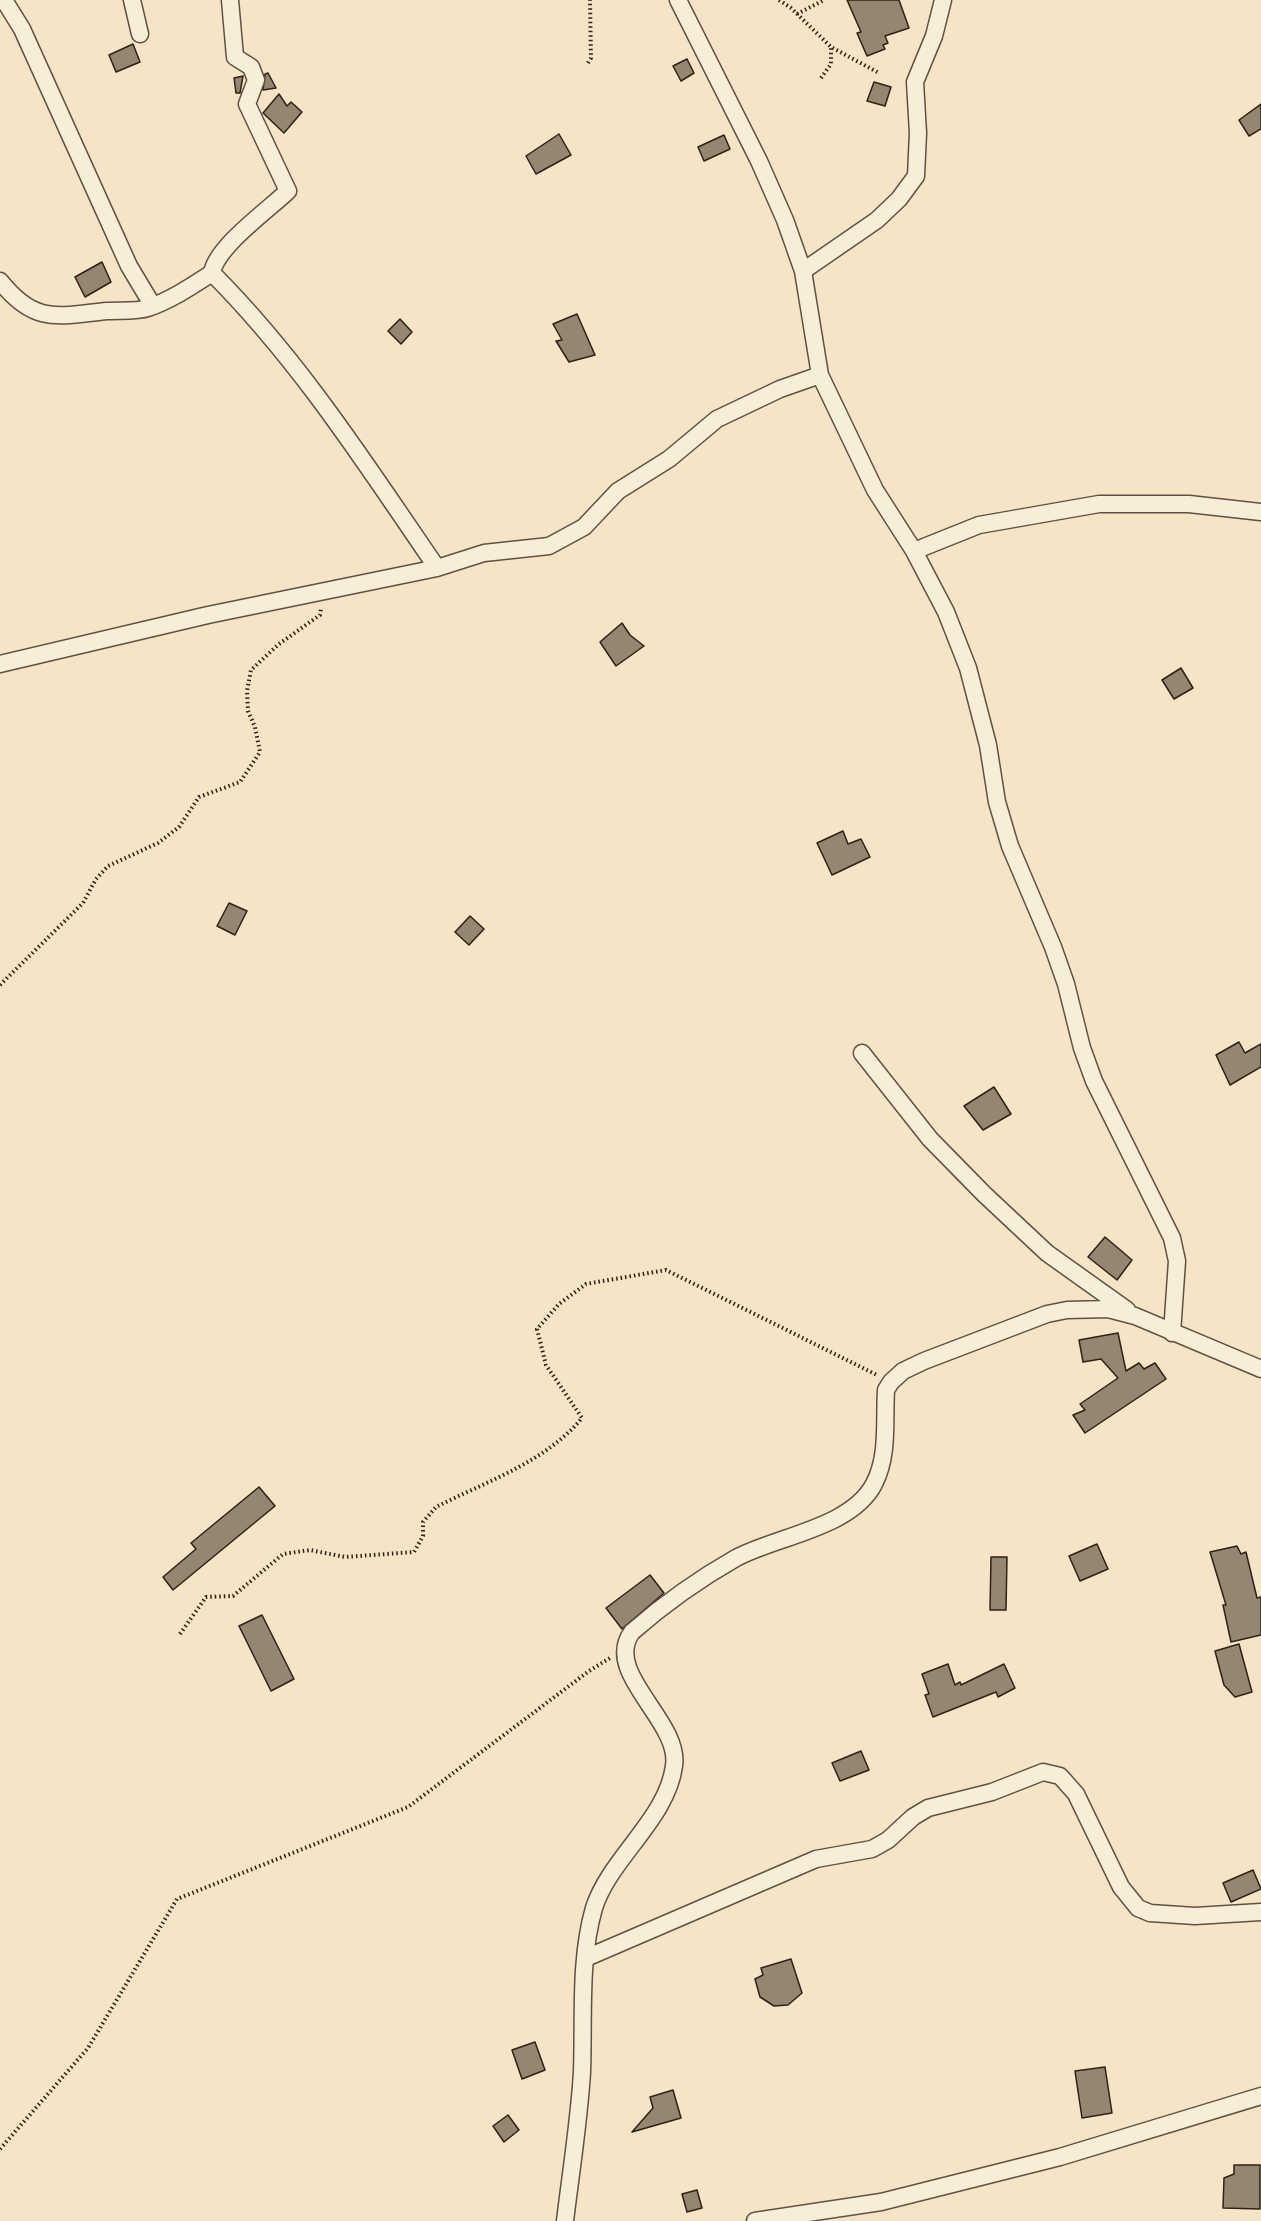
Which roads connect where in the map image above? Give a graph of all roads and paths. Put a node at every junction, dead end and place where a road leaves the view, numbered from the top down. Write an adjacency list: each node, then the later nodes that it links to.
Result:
1 (4, 0): 18 (street)
2 (132, 0): 10 (street)
3 (230, 0): 16 (street)
4 (590, 0): 12 (path)
5 (678, 0): 15 (street)
6 (779, 0): 9 (path)
7 (824, 0): 9 (path)
8 (944, 0): 15 (street)
9 (796, 14): 11 (path)
10 (140, 34)
11 (831, 47): 13 (path); 14 (path)
12 (588, 63)
13 (879, 73)
14 (820, 78)
15 (803, 271): 19 (street)
16 (212, 273): 18 (street); 22 (street)
17 (0, 281): 18 (street)
18 (153, 306)
19 (820, 375): 21 (street); 22 (street)
20 (1261, 512): 21 (street)
21 (914, 551): 28 (street)
22 (438, 568): 23 (street)
23 (323, 592): 24 (street); 25 (path)
24 (0, 664)
25 (0, 985)
26 (862, 1053): 27 (street)
27 (1135, 1316): 28 (street); 30 (street)
28 (1172, 1333): 29 (street)
29 (1261, 1369)
30 (891, 1382): 31 (path); 32 (street)
31 (180, 1634)
32 (623, 1650): 34 (street); 36 (path)
33 (1261, 1912): 34 (street)
34 (586, 1958): 37 (street)
35 (1261, 2096): 38 (street)
36 (0, 2149)
37 (565, 2221)
38 (755, 2221)

